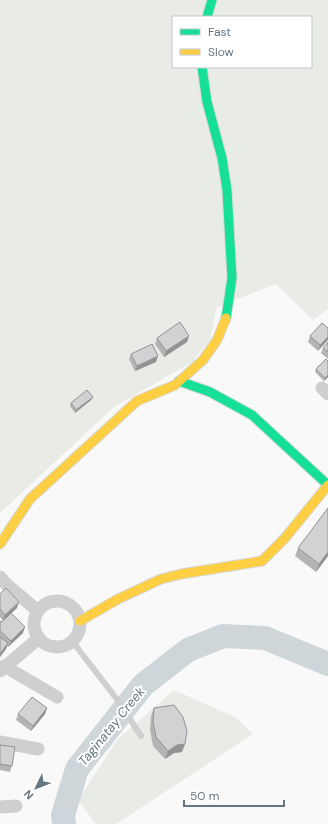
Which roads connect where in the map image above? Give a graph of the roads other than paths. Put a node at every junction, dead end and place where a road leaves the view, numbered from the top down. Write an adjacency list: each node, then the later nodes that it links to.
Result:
1 (212, 0): 2 (street)
2 (208, 16)
3 (202, 68): 4 (street)
4 (179, 381): 5 (street); 6 (street)
5 (328, 485): 9 (street)
6 (0, 544)
7 (0, 577): 8 (street)
8 (38, 611): 9 (street); 10 (street)
9 (80, 621): 11 (street)
10 (39, 638): 11 (street); 12 (street)
11 (72, 641): 14 (lane)
12 (2, 668): 13 (street)
13 (57, 697)
14 (141, 736)
15 (0, 742): 16 (street)
16 (38, 749)
17 (16, 806): 18 (street)
18 (0, 807)

